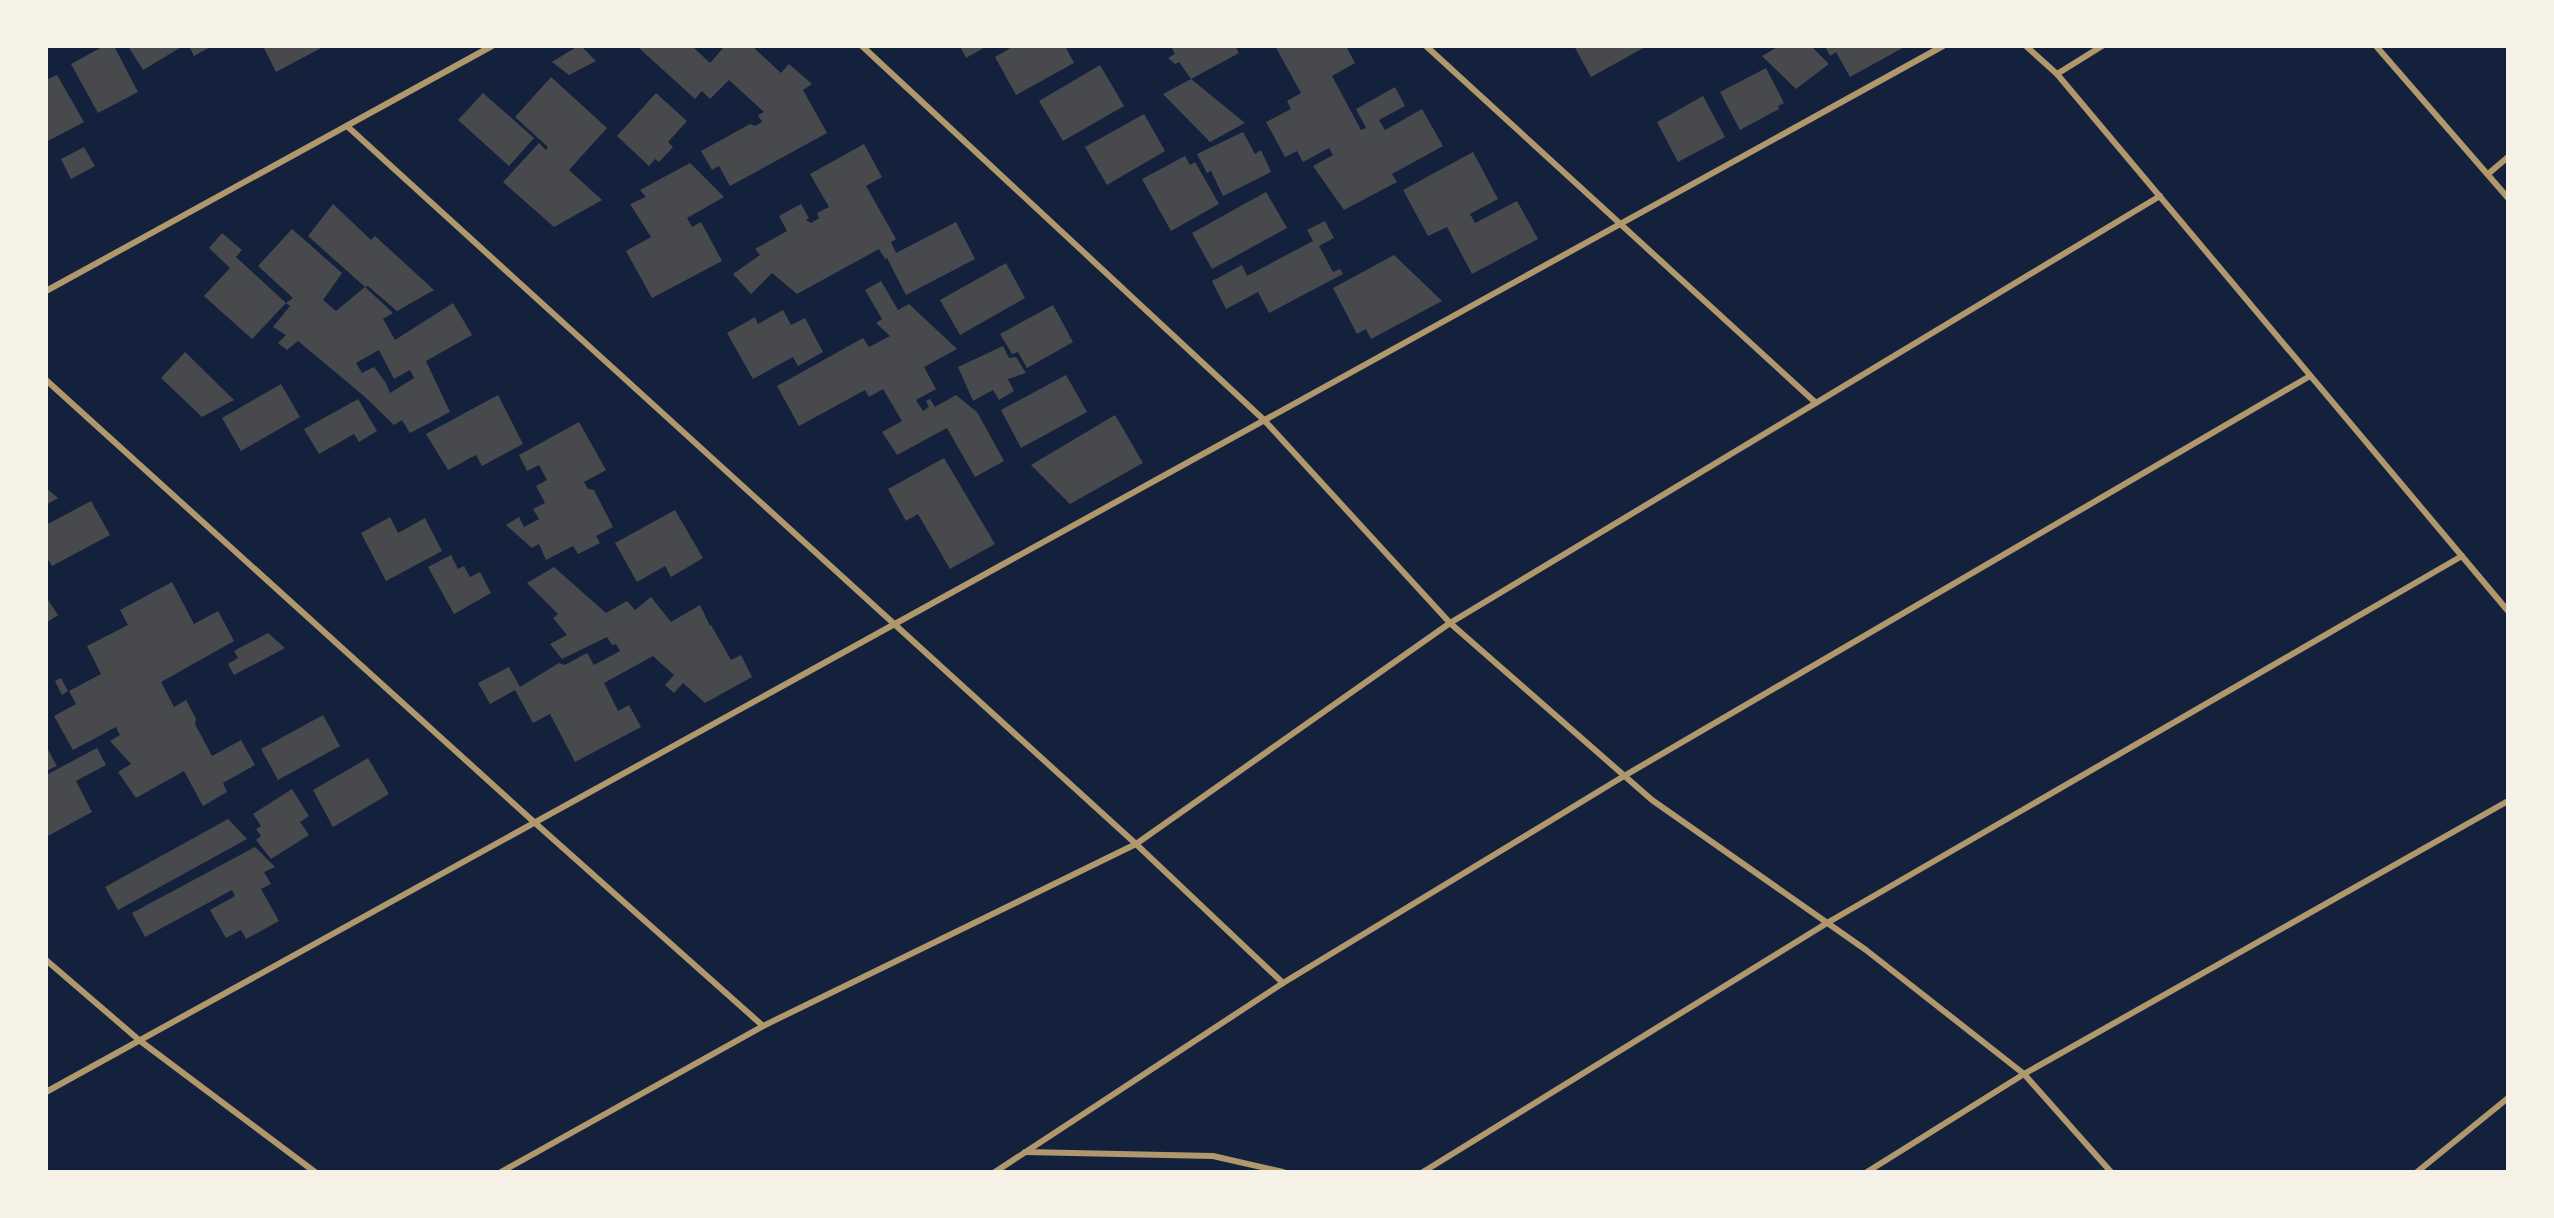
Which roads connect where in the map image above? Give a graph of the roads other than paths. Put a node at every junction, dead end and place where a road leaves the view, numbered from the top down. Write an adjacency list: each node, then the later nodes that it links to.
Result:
1 (492, 46): 9 (street)
2 (862, 46): 19 (street)
3 (1426, 46): 14 (street)
4 (1943, 46): 14 (street)
5 (2026, 46): 8 (street)
6 (2102, 46): 8 (street)
7 (2376, 46): 11 (street)
8 (2057, 74): 12 (street)
9 (347, 126): 15 (street); 23 (street)
10 (2508, 157): 11 (street)
11 (2488, 174): 13 (street)
12 (2160, 196): 16 (street); 18 (street)
13 (2508, 198)
14 (1620, 224): 18 (street); 19 (street)
15 (46, 291)
16 (2310, 376): 20 (street); 24 (street)
17 (46, 380): 26 (street)
18 (1815, 403): 22 (street)
19 (1264, 420): 22 (street); 23 (street)
20 (2462, 556): 21 (street); 28 (street)
21 (2508, 611)
22 (1450, 623): 24 (street); 27 (street)
23 (894, 624): 26 (street); 27 (street)
24 (1624, 776): 28 (street); 30 (street)
25 (2508, 801): 33 (street)
26 (534, 822): 31 (street); 32 (street)
27 (1136, 844): 30 (street); 31 (street)
28 (1827, 923): 33 (street); 41 (street)
29 (46, 960): 32 (street)
30 (1283, 983): 36 (street)
31 (763, 1026): 38 (street)
32 (139, 1040): 34 (street); 37 (street)
33 (2024, 1074): 42 (street); 43 (street)
34 (46, 1092)
35 (2508, 1098): 44 (street)
36 (1024, 1152): 39 (street); 40 (street)
37 (315, 1172)
38 (501, 1172)
39 (995, 1172)
40 (1283, 1172)
41 (1423, 1172)
42 (1868, 1172)
43 (2111, 1172)
44 (2417, 1172)

